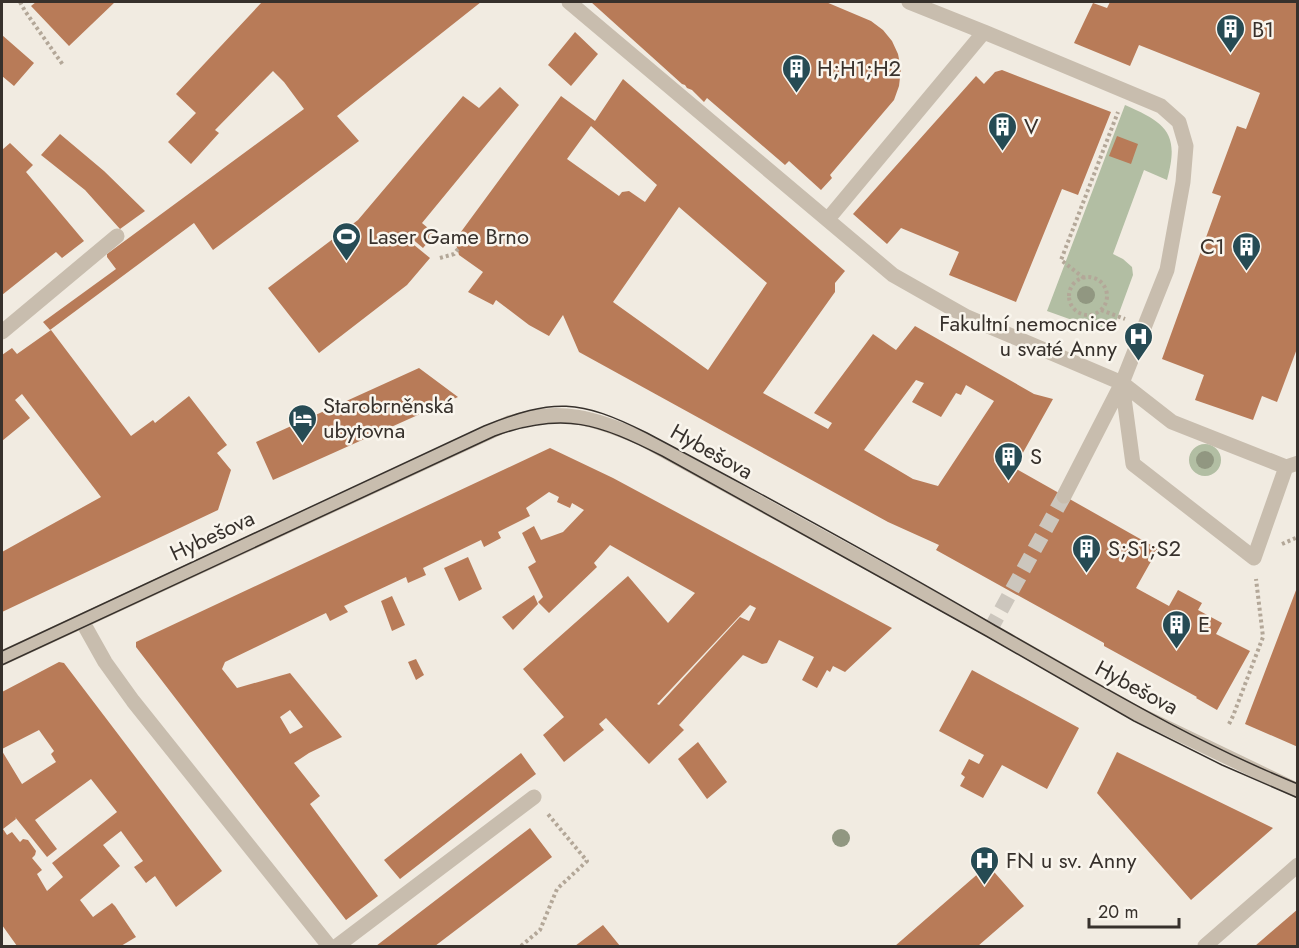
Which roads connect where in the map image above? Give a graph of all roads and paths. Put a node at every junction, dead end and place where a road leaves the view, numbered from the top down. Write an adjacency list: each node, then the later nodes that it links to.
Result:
1 (20, 2): 5 (path)
2 (568, 2): 7 (street)
3 (909, 2): 4 (street)
4 (984, 32): 6 (street); 7 (street)
5 (63, 65)
6 (1126, 90): 11 (path); 13 (street)
7 (828, 219): 13 (street)
8 (117, 236): 12 (street)
9 (458, 249): 10 (path)
10 (440, 258)
11 (1084, 278): 11 (path)
12 (2, 332)
13 (1122, 383): 14 (street); 15 (street); 16 (street)
14 (1292, 465): 16 (street)
15 (1064, 496)
16 (1254, 558): 19 (path)
17 (82, 621): 18 (street, Hybešova); 20 (street, Hybešova); 23 (street)
18 (2, 658)
19 (1229, 724)
20 (1298, 791)
21 (534, 797): 24 (street); 25 (path)
22 (1298, 865): 26 (street)
23 (329, 946)
24 (337, 946)
25 (521, 946)
26 (1204, 946)

